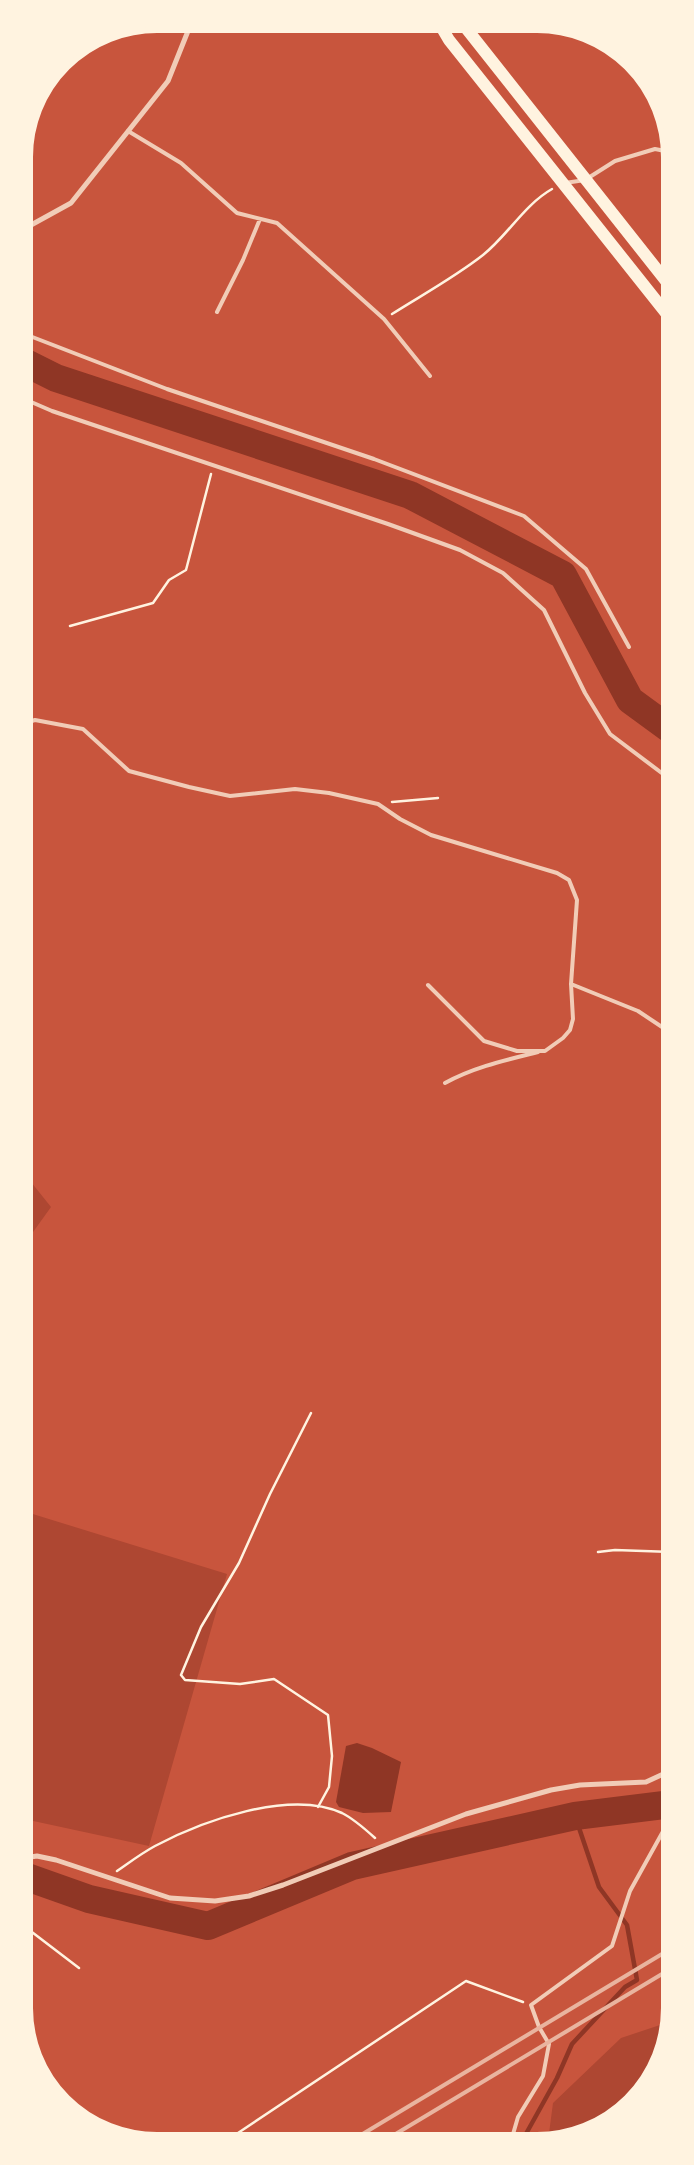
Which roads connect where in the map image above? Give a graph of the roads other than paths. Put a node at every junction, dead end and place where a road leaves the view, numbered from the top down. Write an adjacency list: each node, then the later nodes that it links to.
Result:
1 (189, 30): 4 (street)
2 (443, 30): 7 (main road)
3 (467, 30): 6 (main road)
4 (128, 131): 8 (lane); 9 (street)
5 (664, 151): 6 (lane)
6 (585, 180): 7 (lane); 10 (main road)
7 (562, 184): 11 (main road)
8 (260, 219): 12 (lane); 14 (lane)
9 (30, 226)
10 (664, 279)
11 (664, 311)
12 (217, 312)
13 (30, 336): 16 (lane)
14 (430, 376)
15 (30, 401): 18 (lane)
16 (630, 648)
17 (30, 722): 19 (lane)
18 (664, 775)
19 (571, 984): 21 (lane); 22 (lane)
20 (428, 985): 22 (lane)
21 (664, 1028)
22 (545, 1051): 23 (lane)
23 (445, 1083)
24 (664, 1774): 26 (street)
25 (664, 1830): 27 (lane)
26 (30, 1857)
27 (514, 2135)

